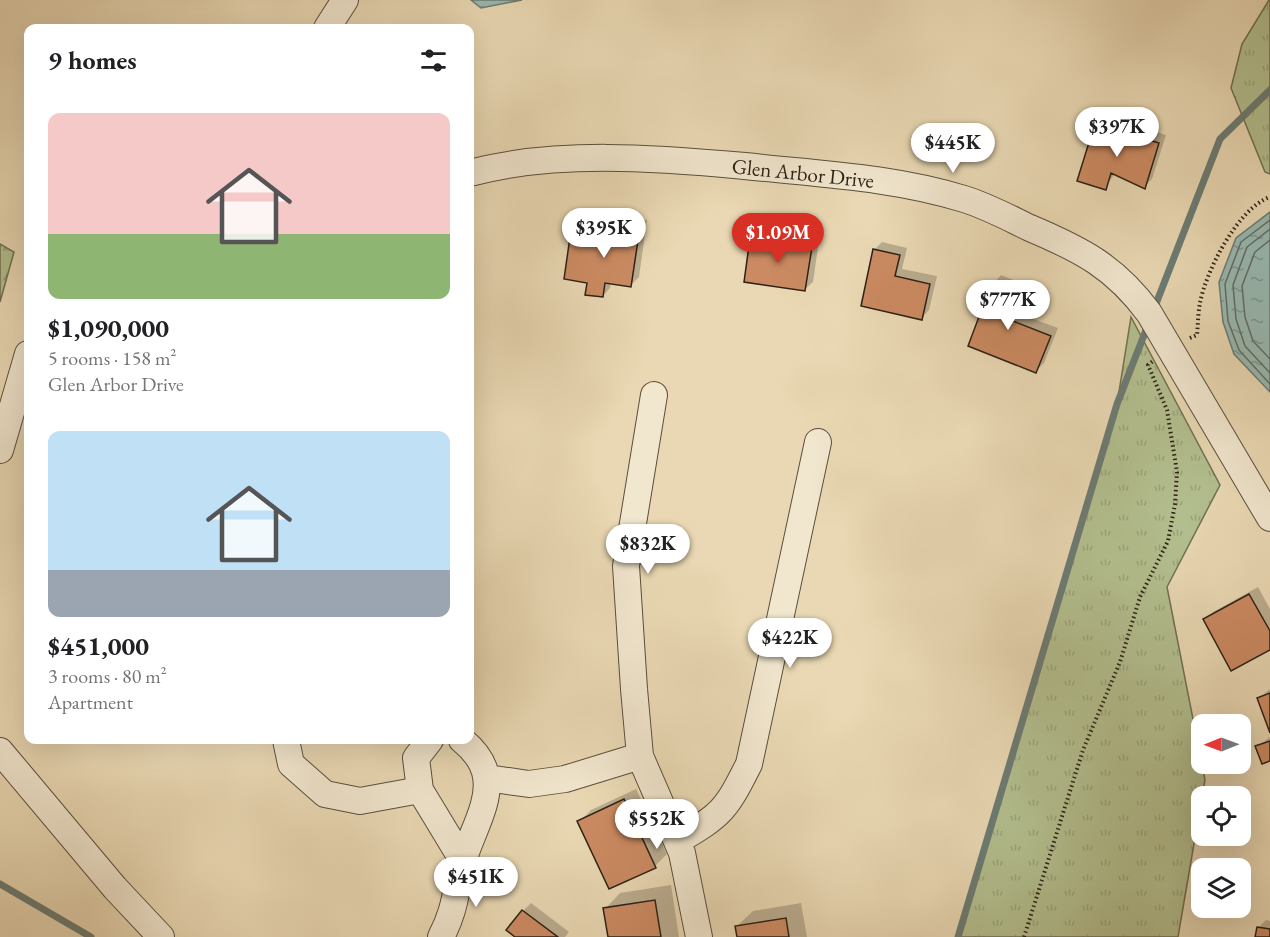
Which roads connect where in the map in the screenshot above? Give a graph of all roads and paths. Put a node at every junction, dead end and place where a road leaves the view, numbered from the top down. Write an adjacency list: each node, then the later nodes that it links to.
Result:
1 (345, 0): 2 (street)
2 (330, 24)
3 (474, 172): 5 (street, Glen Arbor Drive)
4 (1270, 197): 5 (path)
5 (1170, 349): 10 (street, Glen Arbor Drive); 23 (path)
6 (24, 368): 9 (street)
7 (654, 395): 15 (street)
8 (818, 442): 18 (street)
9 (0, 450)
10 (1270, 518)
11 (287, 744): 17 (street)
12 (427, 744): 17 (street)
13 (467, 744): 16 (street)
14 (0, 751): 20 (street)
15 (640, 756): 16 (street); 18 (street)
16 (487, 778): 19 (street)
17 (420, 790): 19 (street)
18 (677, 841): 22 (street)
19 (463, 861): 21 (street)
20 (161, 937)
21 (441, 937)
22 (699, 937)
23 (1024, 937)

